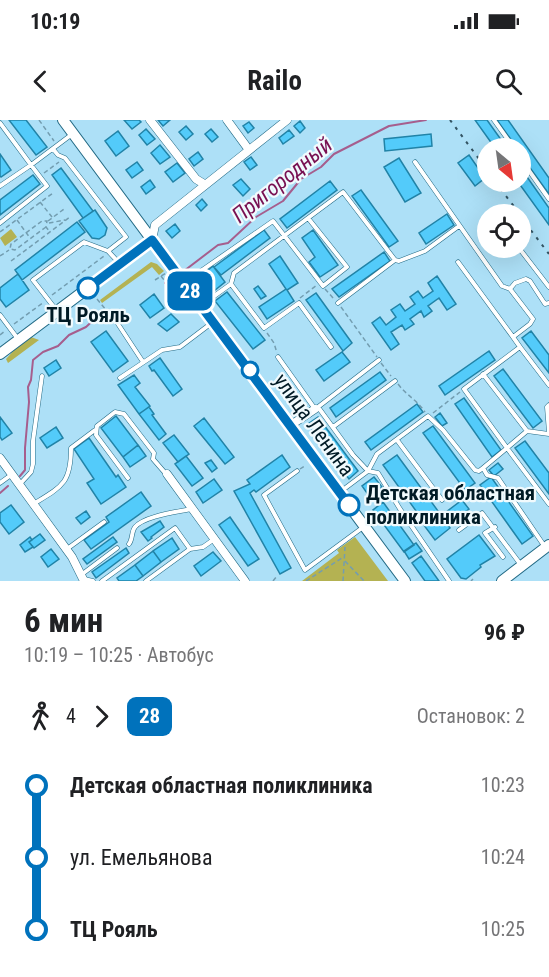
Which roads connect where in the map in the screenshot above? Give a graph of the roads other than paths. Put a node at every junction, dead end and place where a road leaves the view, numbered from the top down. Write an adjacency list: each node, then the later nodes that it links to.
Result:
1 (63, 120): 7 (main road, улица Ленина)
2 (150, 120): 14 (street)
3 (227, 120): 10 (street)
4 (287, 120): 10 (street)
5 (494, 120): 8 (lane)
6 (0, 123): 12 (lane)
7 (73, 134): 9 (lane); 21 (main road, улица Ленина)
8 (507, 138)
9 (53, 149): 12 (lane); 22 (lane)
10 (249, 150): 14 (street)
11 (415, 162): 19 (lane)
12 (31, 165): 15 (lane); 18 (lane)
13 (531, 174): 16 (lane)
14 (204, 184): 21 (street)
15 (0, 186)
16 (549, 199)
17 (308, 218): 20 (lane); 20 (lane); 24 (lane)
18 (0, 223)
19 (459, 226): 24 (lane); 30 (lane)
20 (284, 236): 27 (lane); 28 (lane)
21 (152, 240): 26 (main road); 27 (main road, улица Ленина)
22 (108, 251): 26 (lane); 34 (lane)
23 (527, 258): 29 (lane)
24 (395, 261): 31 (lane)
25 (458, 262): 38 (lane)
26 (120, 264): 34 (main road)
27 (177, 276): 33 (main road, улица Ленина)
28 (231, 284): 33 (lane); 41 (lane)
29 (549, 287)
30 (510, 289): 32 (lane); 38 (lane)
31 (338, 303)
32 (549, 303)
33 (201, 305): 36 (main road, улица Ленина)
34 (57, 311): 39 (main road)
35 (0, 315): 39 (lane)
36 (214, 322): 45 (lane); 53 (main road, улица Ленина)
37 (118, 324): 45 (lane)
38 (513, 337): 40 (lane)
39 (19, 340): 42 (main road)
40 (520, 346): 46 (lane); 50 (lane)
41 (331, 347)
42 (0, 354)
43 (278, 357): 52 (lane)
44 (379, 360): 52 (lane)
45 (143, 362): 48 (lane)
46 (483, 374): 56 (lane); 59 (lane)
47 (42, 376): 68 (lane)
48 (120, 378)
49 (395, 381): 54 (lane)
50 (549, 385)
51 (549, 405): 57 (lane)
52 (316, 408): 53 (street); 54 (lane)
53 (291, 425): 69 (main road, улица Ленина)
54 (333, 427): 63 (lane)
55 (95, 430): 64 (lane); 66 (lane); 71 (lane)
56 (527, 431): 57 (lane); 59 (lane)
57 (549, 433)
58 (397, 440): 61 (lane); 63 (lane); 70 (lane)
59 (507, 448): 61 (lane); 72 (lane)
60 (0, 458): 65 (street)
61 (483, 468): 80 (lane)
62 (297, 471): 75 (lane)
63 (368, 471): 69 (lane); 92 (lane)
64 (166, 474): 73 (street)
65 (12, 475): 67 (lane); 68 (street)
66 (128, 478)
67 (0, 483)
68 (19, 484): 71 (street)
69 (339, 492): 75 (main road, улица Ленина)
70 (442, 500)
71 (34, 503): 82 (street)
72 (549, 504)
73 (191, 508): 78 (street); 79 (lane)
74 (104, 522): 82 (lane)
75 (364, 526): 91 (main road, улица Ленина)
76 (495, 527): 77 (lane); 84 (lane); 85 (lane)
77 (459, 530)
78 (214, 539): 83 (lane); 90 (street)
79 (129, 544)
80 (547, 546): 85 (main road)
81 (117, 548): 86 (lane)
82 (66, 549): 86 (street)
83 (190, 549): 88 (lane); 89 (lane)
84 (503, 557)
85 (522, 566): 93 (main road)
86 (83, 578): 87 (lane)
87 (93, 581)
88 (102, 581)
89 (146, 581)
90 (244, 581)
91 (405, 581)
92 (449, 581)
93 (502, 581)

